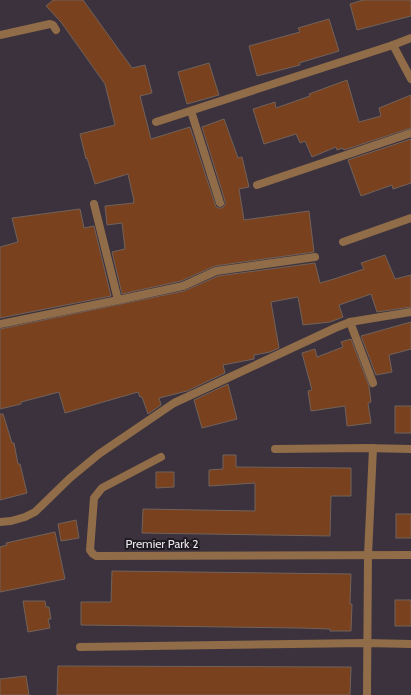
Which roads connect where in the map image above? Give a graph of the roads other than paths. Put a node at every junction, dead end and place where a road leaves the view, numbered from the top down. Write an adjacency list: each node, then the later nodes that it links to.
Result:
1 (56, 30): 2 (street)
2 (0, 35)
3 (411, 38): 4 (street)
4 (393, 46): 5 (street); 6 (street)
5 (411, 79)
6 (191, 111): 7 (street); 10 (street)
7 (156, 122)
8 (411, 133): 9 (street)
9 (257, 185)
10 (220, 203)
11 (94, 204): 15 (street)
12 (411, 218): 13 (street)
13 (343, 242)
14 (315, 257): 15 (street)
15 (118, 300): 18 (street)
16 (411, 312): 17 (street)
17 (350, 322): 19 (street); 24 (street)
18 (0, 324)
19 (373, 383)
20 (373, 448): 21 (street); 22 (street); 25 (street)
21 (275, 449)
22 (411, 449)
23 (161, 457): 25 (street, Premier Park 2)
24 (0, 522)
25 (368, 555): 26 (street, Premier Park 2); 27 (street)
26 (411, 556)
27 (367, 643): 28 (street); 29 (street); 30 (street)
28 (411, 644)
29 (80, 647)
30 (367, 695)

